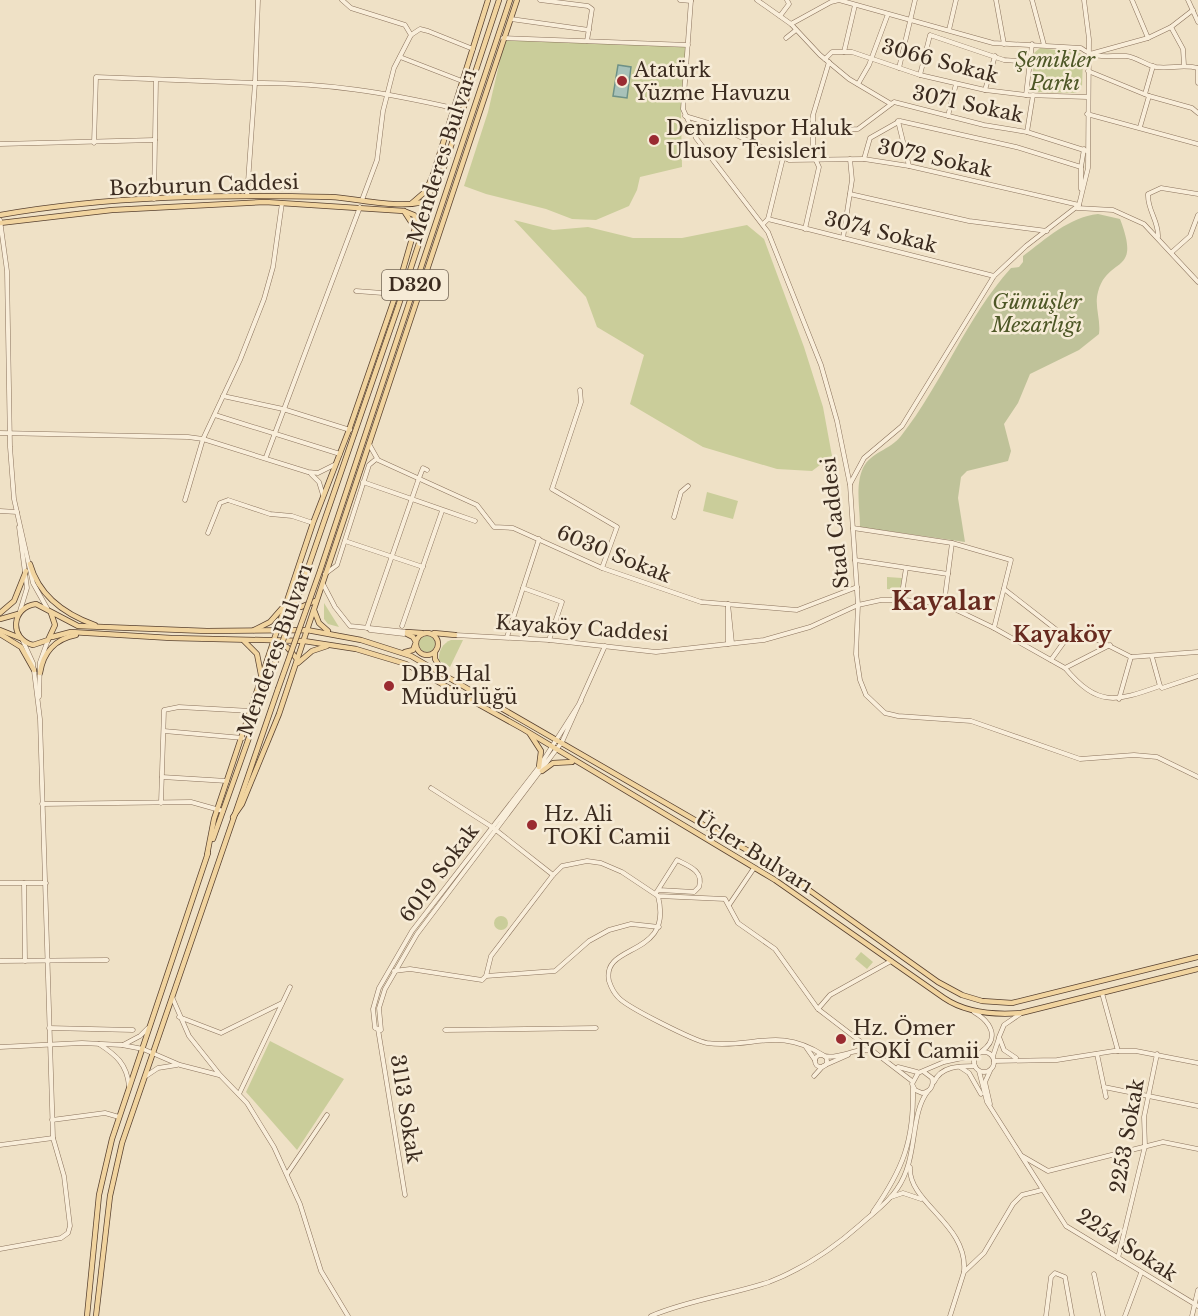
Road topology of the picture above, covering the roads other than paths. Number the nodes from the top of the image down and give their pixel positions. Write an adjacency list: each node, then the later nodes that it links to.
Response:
1 (258, 0): 60 (street)
2 (342, 0): 34 (street)
3 (488, 0): 44 (main road)
4 (499, 0): 95 (main road, Menderes Bulvarı / D320)
5 (510, 0): 35 (main road, Menderes Bulvarı / D320)
6 (517, 0): 26 (main road)
7 (540, 0): 31 (street)
8 (680, 0): 9 (street)
9 (691, 0): 42 (street)
10 (757, 0): 21 (street)
11 (788, 0): 25 (street)
12 (832, 0): 13 (street); 29 (street)
13 (839, 0): 22 (street)
14 (915, 0): 27 (street)
15 (956, 0): 33 (street)
16 (996, 0): 40 (street)
17 (1032, 0): 43 (street)
18 (1084, 0): 46 (street)
19 (1131, 0): 37 (street)
20 (1188, 0): 23 (street)
21 (765, 2): 25 (street)
22 (855, 5): 24 (street); 45 (street)
23 (1193, 10): 28 (street); 30 (street)
24 (888, 14): 27 (street); 49 (street)
25 (780, 16): 29 (street)
26 (511, 19): 31 (street); 38 (main road)
27 (910, 19): 33 (street); 54 (street)
28 (1198, 22)
29 (791, 24): 32 (street)
30 (1171, 27): 37 (street); 52 (street)
31 (589, 30): 39 (street)
32 (796, 30): 36 (street); 50 (street)
33 (949, 30): 40 (street)
34 (411, 34): 44 (street); 48 (street)
35 (498, 36): 38 (street); 123 (main road, Menderes Bulvarı / D320)
36 (786, 38)
37 (1148, 38): 46 (street)
38 (505, 39): 39 (street); 120 (main road)
39 (587, 41): 42 (street)
40 (1004, 44): 41 (street)
41 (1032, 44): 43 (street); 51 (street)
42 (688, 45): 74 (street)
43 (1044, 45): 46 (street)
44 (472, 49): 59 (main road)
45 (844, 52): 49 (street, 3066 Sokak); 50 (street)
46 (1089, 55): 53 (street); 56 (street)
47 (995, 56): 51 (street); 57 (street); 64 (street)
48 (400, 57): 59 (street); 65 (street)
49 (870, 58): 54 (street, 3066 Sokak); 62 (street)
50 (827, 60): 62 (street); 78 (street)
51 (1030, 62): 66 (street)
52 (1184, 65): 53 (street); 55 (street)
53 (1153, 66): 68 (street)
54 (899, 68): 57 (street, 3066 Sokak)
55 (1198, 68): 61 (street)
56 (1088, 71): 68 (street); 69 (street)
57 (920, 75): 63 (street, 3066 Sokak)
58 (156, 80): 60 (street); 80 (street); 81 (street)
59 (462, 81): 71 (main road)
60 (255, 83): 65 (street); 94 (street)
61 (1198, 83)
62 (858, 84): 70 (street)
63 (956, 84): 64 (street, 3066 Sokak); 75 (street)
64 (985, 90): 66 (street, 3066 Sokak)
65 (387, 93): 71 (street); 97 (street)
66 (1026, 95): 67 (street, 3066 Sokak)
67 (1033, 95): 69 (street, 3066 Sokak); 79 (street)
68 (1147, 95): 72 (street); 77 (street)
69 (1087, 97): 73 (street)
70 (891, 104): 75 (street, 3071 Sokak); 78 (street, 3071 Sokak)
71 (453, 108): 99 (main road)
72 (1197, 111)
73 (1087, 114): 77 (street); 84 (street)
74 (685, 116): 85 (street, 3072 Sokak); 107 (street, Stad Caddesi)
75 (948, 116): 79 (street, 3071 Sokak)
76 (898, 121): 87 (street); 89 (street); 90 (street)
77 (1140, 127): 83 (street)
78 (812, 132): 88 (street)
79 (1027, 132): 84 (street, 3071 Sokak)
80 (155, 140): 81 (street); 96 (street)
81 (94, 143): 82 (street)
82 (0, 144)
83 (1198, 144)
84 (1086, 150): 90 (street); 91 (street)
85 (783, 158): 88 (street, 3072 Sokak); 105 (street)
86 (850, 159): 87 (street, 3072 Sokak); 88 (street, 3072 Sokak); 92 (street)
87 (864, 159): 89 (street, 3072 Sokak)
88 (816, 160): 108 (street)
89 (909, 166): 101 (street, 3072 Sokak)
90 (1081, 167): 91 (street)
91 (1082, 193): 101 (street)
92 (850, 194): 110 (street); 112 (street)
93 (1198, 194): 111 (street)
94 (247, 196): 96 (main road, Bozburun Caddesi); 97 (main road, Bozburun Caddesi)
95 (434, 197): 99 (main road); 109 (main road, Menderes Bulvarı / D320)
96 (154, 200): 103 (main road, Bozburun Caddesi)
97 (362, 200): 99 (main road, Bozburun Caddesi)
98 (282, 203): 100 (main road, Bozburun Caddesi); 106 (main road, Bozburun Caddesi); 122 (street)
99 (409, 205)
100 (360, 207): 102 (main road, Bozburun Caddesi); 124 (street)
101 (1078, 207): 110 (street); 111 (street, 3072 Sokak)
102 (404, 211): 109 (main road); 117 (main road)
103 (0, 215)
104 (1198, 215): 113 (street)
105 (768, 219): 107 (street); 108 (street, 3074 Sokak)
106 (0, 222): 128 (street)
107 (763, 224): 141 (street, Stad Caddesi)
108 (805, 229): 112 (street, 3074 Sokak)
109 (423, 230): 118 (main road, Menderes Bulvarı / D320)
110 (1047, 231): 114 (street)
111 (1158, 237): 113 (street, 3072 Sokak)
112 (843, 238): 114 (street, 3074 Sokak)
113 (1172, 252): 115 (street, 3072 Sokak)
114 (994, 276): 141 (street)
115 (1198, 282)
116 (356, 291): 117 (street)
117 (396, 294): 119 (main road)
118 (376, 371): 119 (street); 126 (main road, Menderes Bulvarı / D320)
119 (369, 372): 126 (main road)
120 (388, 385): 123 (main road); 131 (main road)
121 (580, 390): 161 (street)
122 (224, 396): 124 (street); 125 (street)
123 (376, 403): 164 (main road, Menderes Bulvarı / D320)
124 (283, 409): 126 (street); 129 (street)
125 (215, 415): 129 (street); 130 (street)
126 (352, 431): 132 (main road); 223 (main road, Menderes Bulvarı / D320, bridge)
127 (0, 433): 128 (street)
128 (9, 433): 130 (street); 148 (street)
129 (274, 434): 132 (street); 133 (street)
130 (203, 439): 133 (street); 143 (street)
131 (369, 443): 134 (street); 136 (main road)
132 (341, 454): 135 (main road)
133 (266, 457): 138 (street)
134 (377, 460): 136 (street); 139 (street, 6030 Sokak); 140 (street)
135 (338, 461): 138 (street); 145 (main road)
136 (361, 468): 164 (main road)
137 (427, 470): 139 (street)
138 (308, 472): 145 (street)
139 (419, 478): 144 (street); 154 (street, 6030 Sokak)
140 (363, 482): 144 (street); 155 (street)
141 (850, 484): 152 (street, Stad Caddesi)
142 (688, 486): 149 (street)
143 (185, 500)
144 (411, 500): 147 (street); 157 (street)
145 (323, 502): 151 (main road)
146 (0, 511): 148 (street)
147 (442, 511): 150 (street); 160 (street)
148 (17, 512): 159 (street); 163 (street)
149 (674, 517)
150 (475, 521)
151 (313, 523): 153 (street); 170 (main road)
152 (853, 528): 156 (street); 158 (street, Stad Caddesi)
153 (208, 533)
154 (539, 540): 161 (street, 6030 Sokak); 168 (street)
155 (345, 541): 157 (street); 164 (street)
156 (952, 543): 165 (street); 169 (street)
157 (392, 556): 160 (street); 185 (street)
158 (855, 561): 162 (street); 167 (street, Stad Caddesi)
159 (30, 564): 177 (street); 184 (main road)
160 (423, 567): 183 (street)
161 (602, 568): 174 (street, 6030 Sokak)
162 (906, 568): 165 (street); 171 (street)
163 (26, 571): 179 (street); 180 (main road)
164 (322, 573): 166 (main road); 242 (main road, Menderes Bulvarı / D320, bridge)
165 (948, 574): 175 (street)
166 (322, 581): 173 (main road); 185 (street)
167 (857, 587): 174 (street, 6030 Sokak); 176 (street, Stad Caddesi)
168 (524, 588): 196 (street); 202 (street)
169 (1004, 589): 186 (street); 197 (street)
170 (291, 592): 172 (main road); 173 (main road)
171 (901, 600): 175 (street, Kayaköy Caddesi); 176 (street, Kayaköy Caddesi)
172 (287, 601): 189 (main road); 190 (main road)
173 (316, 601): 178 (main road)
174 (728, 603): 205 (street)
175 (944, 604): 186 (street, Kayaköy Caddesi)
176 (858, 605): 205 (street, Kayaköy Caddesi); 236 (street, Stad Caddesi)
177 (47, 608): 179 (main road); 181 (main road)
178 (314, 610): 187 (main road); 194 (main road)
179 (19, 612): 182 (main road); 198 (main road)
180 (0, 613)
181 (51, 613): 184 (main road); 199 (main road)
182 (0, 619)
183 (402, 626)
184 (100, 627): 189 (main road, Üçler Bulvarı)
185 (367, 628): 192 (street)
186 (994, 628): 216 (street, Kayaköy Caddesi)
187 (307, 630): 190 (main road, Üçler Bulvarı); 194 (main road, Üçler Bulvarı); 203 (main road)
188 (0, 632): 198 (main road); 219 (main road)
189 (250, 632): 190 (main road, Üçler Bulvarı)
190 (278, 632): 201 (main road)
191 (84, 633): 199 (main road, Üçler Bulvarı); 200 (main road, Üçler Bulvarı); 221 (main road)
192 (407, 633): 193 (main road); 204 (main road)
193 (429, 633): 195 (main road); 204 (main road); 207 (main road)
194 (334, 634): 210 (main road, Üçler Bulvarı)
195 (455, 635): 196 (street, Kayaköy Caddesi); 207 (main road)
196 (507, 637): 202 (street, Kayaköy Caddesi)
197 (1067, 638): 208 (street); 216 (street)
198 (22, 639): 199 (main road); 219 (street)
199 (50, 639): 221 (street)
200 (238, 639): 201 (main road, Üçler Bulvarı); 223 (main road)
201 (275, 640): 203 (main road, Üçler Bulvarı); 213 (main road)
202 (549, 640): 209 (street, Kayaköy Caddesi)
203 (304, 641): 206 (main road, Üçler Bulvarı); 217 (main road)
204 (416, 642): 210 (main road); 211 (main road)
205 (730, 643): 209 (street, Kayaköy Caddesi)
206 (332, 645): 217 (main road); 228 (main road, Üçler Bulvarı)
207 (438, 645): 211 (main road)
208 (1110, 645): 214 (street); 218 (street)
209 (604, 646): 231 (street, 6019 Sokak)
210 (402, 652): 220 (main road, Üçler Bulvarı)
211 (435, 652): 220 (main road)
212 (1198, 652): 215 (street)
213 (270, 655): 217 (main road); 223 (main road)
214 (1131, 657): 215 (street); 225 (street)
215 (1152, 657): 224 (street)
216 (1051, 660): 218 (street, Kayaköy Caddesi)
217 (295, 667): 242 (main road)
218 (1065, 668): 225 (street, Kayaköy Caddesi)
219 (34, 670): 226 (street)
220 (445, 673): 231 (main road, Üçler Bulvarı)
221 (40, 674): 226 (street)
222 (1198, 676): 224 (street)
223 (265, 683): 227 (main road); 241 (main road, Menderes Bulvarı)
224 (1160, 686): 225 (street)
225 (1118, 699)
226 (39, 707): 240 (street)
227 (252, 711): 229 (street); 230 (main road)
228 (523, 729): 232 (main road, Üçler Bulvarı); 234 (main road)
229 (164, 731): 230 (street); 235 (street)
230 (243, 738): 237 (main road)
231 (560, 741): 232 (street, 6019 Sokak); 253 (main road, Üçler Bulvarı)
232 (555, 749): 233 (main road, Üçler Bulvarı); 234 (street, 6019 Sokak)
233 (584, 767): 234 (main road); 245 (main road, Üçler Bulvarı)
234 (541, 769): 243 (street, 6019 Sokak); 244 (street, 6019 Sokak)
235 (162, 777): 237 (street); 239 (street)
236 (1198, 777)
237 (228, 781): 241 (main road)
238 (431, 788): 243 (street)
239 (161, 803): 240 (street); 241 (street)
240 (42, 804): 247 (street)
241 (220, 810): 271 (main road)
242 (233, 817): 265 (main road, Menderes Bulvarı)
243 (492, 827): 244 (street); 261 (street, 6019 Sokak)
244 (497, 831): 246 (street); 260 (street, 6019 Sokak)
245 (754, 868): 251 (street); 258 (main road, Üçler Bulvarı)
246 (553, 875): 250 (street); 262 (street)
247 (46, 882): 249 (street); 254 (street)
248 (0, 883): 249 (street)
249 (24, 883): 257 (street)
250 (658, 893): 250 (street); 251 (street); 252 (street)
251 (729, 905): 267 (street)
252 (659, 927): 262 (street); 282 (street)
253 (1198, 957)
254 (48, 960): 255 (street); 257 (street); 272 (street)
255 (107, 960)
256 (0, 961): 257 (street)
257 (25, 961)
258 (891, 961): 267 (street); 268 (main road, Üçler Bulvarı)
259 (1198, 969): 264 (main road, Üçler Bulvarı)
260 (394, 971): 261 (street); 262 (street); 274 (street, 6019 Sokak)
261 (387, 972): 274 (street, 6019 Sokak)
262 (486, 976)
263 (290, 987): 266 (street)
264 (1102, 993): 269 (main road, Üçler Bulvarı); 284 (street)
265 (172, 997): 270 (street); 286 (main road, Menderes Bulvarı)
266 (282, 1003): 270 (street); 313 (street)
267 (818, 1009): 291 (street)
268 (971, 1010): 269 (main road, Üçler Bulvarı); 285 (street)
269 (1021, 1013): 277 (street)
270 (179, 1017): 305 (street)
271 (149, 1027): 280 (street); 283 (main road)
272 (49, 1028): 275 (street); 279 (street)
273 (596, 1028): 276 (street)
274 (378, 1029): 330 (street, 3113 Sokak)
275 (133, 1030)
276 (445, 1030)
277 (999, 1037): 293 (street); 294 (street)
278 (98, 1043): 279 (street); 280 (street); 309 (street)
279 (49, 1044): 281 (street); 321 (street)
280 (122, 1045): 283 (street)
281 (0, 1047)
282 (805, 1047): 290 (street); 295 (street)
283 (143, 1049): 286 (street); 309 (main road)
284 (1118, 1051): 288 (street); 289 (street)
285 (981, 1052): 292 (street); 293 (street)
286 (153, 1053): 297 (street); 306 (main road, Menderes Bulvarı)
287 (849, 1054): 290 (street); 291 (street); 298 (street)
288 (1096, 1054): 294 (street); 310 (street)
289 (1157, 1054): 296 (street); 314 (street, 2253 Sokak)
290 (823, 1055): 295 (street); 298 (street)
291 (880, 1055): 299 (street)
292 (976, 1055): 301 (street); 304 (street)
293 (994, 1059): 294 (street); 302 (street)
294 (1019, 1059)
295 (815, 1061): 298 (street); 298 (street)
296 (1198, 1063)
297 (180, 1065): 305 (street); 306 (street)
298 (823, 1066)
299 (896, 1066): 304 (street); 307 (street)
300 (957, 1066): 301 (street); 308 (street); 316 (street, 2254 Sokak)
301 (975, 1066): 303 (street)
302 (991, 1070): 303 (street); 318 (street, 2254 Sokak)
303 (979, 1071): 316 (street, 2254 Sokak)
304 (923, 1072): 307 (street); 308 (street)
305 (220, 1075): 313 (street)
306 (145, 1077): 342 (main road, Menderes Bulvarı)
307 (912, 1081): 311 (street)
308 (932, 1085): 312 (street)
309 (129, 1086): 320 (main road)
310 (1104, 1087): 314 (street); 315 (street)
311 (913, 1088): 312 (street); 333 (street)
312 (928, 1091): 327 (street)
313 (239, 1094): 328 (street)
314 (1149, 1096): 317 (street); 324 (street, 2253 Sokak)
315 (1106, 1097)
316 (987, 1102): 318 (street, 2254 Sokak)
317 (1198, 1106)
318 (993, 1110): 326 (street, 2254 Sokak)
319 (327, 1115): 328 (street)
320 (119, 1117): 321 (street); 341 (main road)
321 (52, 1120): 322 (street)
322 (53, 1138): 323 (street); 334 (street)
323 (0, 1145)
324 (1145, 1146): 325 (street); 326 (street); 335 (street, 2253 Sokak)
325 (1198, 1149)
326 (1022, 1156): 329 (street, 2254 Sokak)
327 (910, 1163): 331 (street); 332 (street)
328 (287, 1175): 343 (street)
329 (1042, 1190): 335 (street, 2254 Sokak); 336 (street)
330 (405, 1194)
331 (891, 1198): 332 (street); 333 (street)
332 (927, 1202): 336 (street)
333 (871, 1215): 344 (street)
334 (0, 1249)
335 (1118, 1258): 337 (street, 2254 Sokak)
336 (964, 1272): 345 (street)
337 (1141, 1273): 340 (street, 2254 Sokak); 349 (street)
338 (1094, 1274): 348 (street)
339 (1198, 1290): 340 (street)
340 (1196, 1306): 350 (street)
341 (87, 1316)
342 (96, 1316)
343 (348, 1316)
344 (651, 1316)
345 (950, 1316)
346 (1046, 1316): 347 (street)
347 (1072, 1316)
348 (1103, 1316)
349 (1125, 1316)
350 (1192, 1316)

